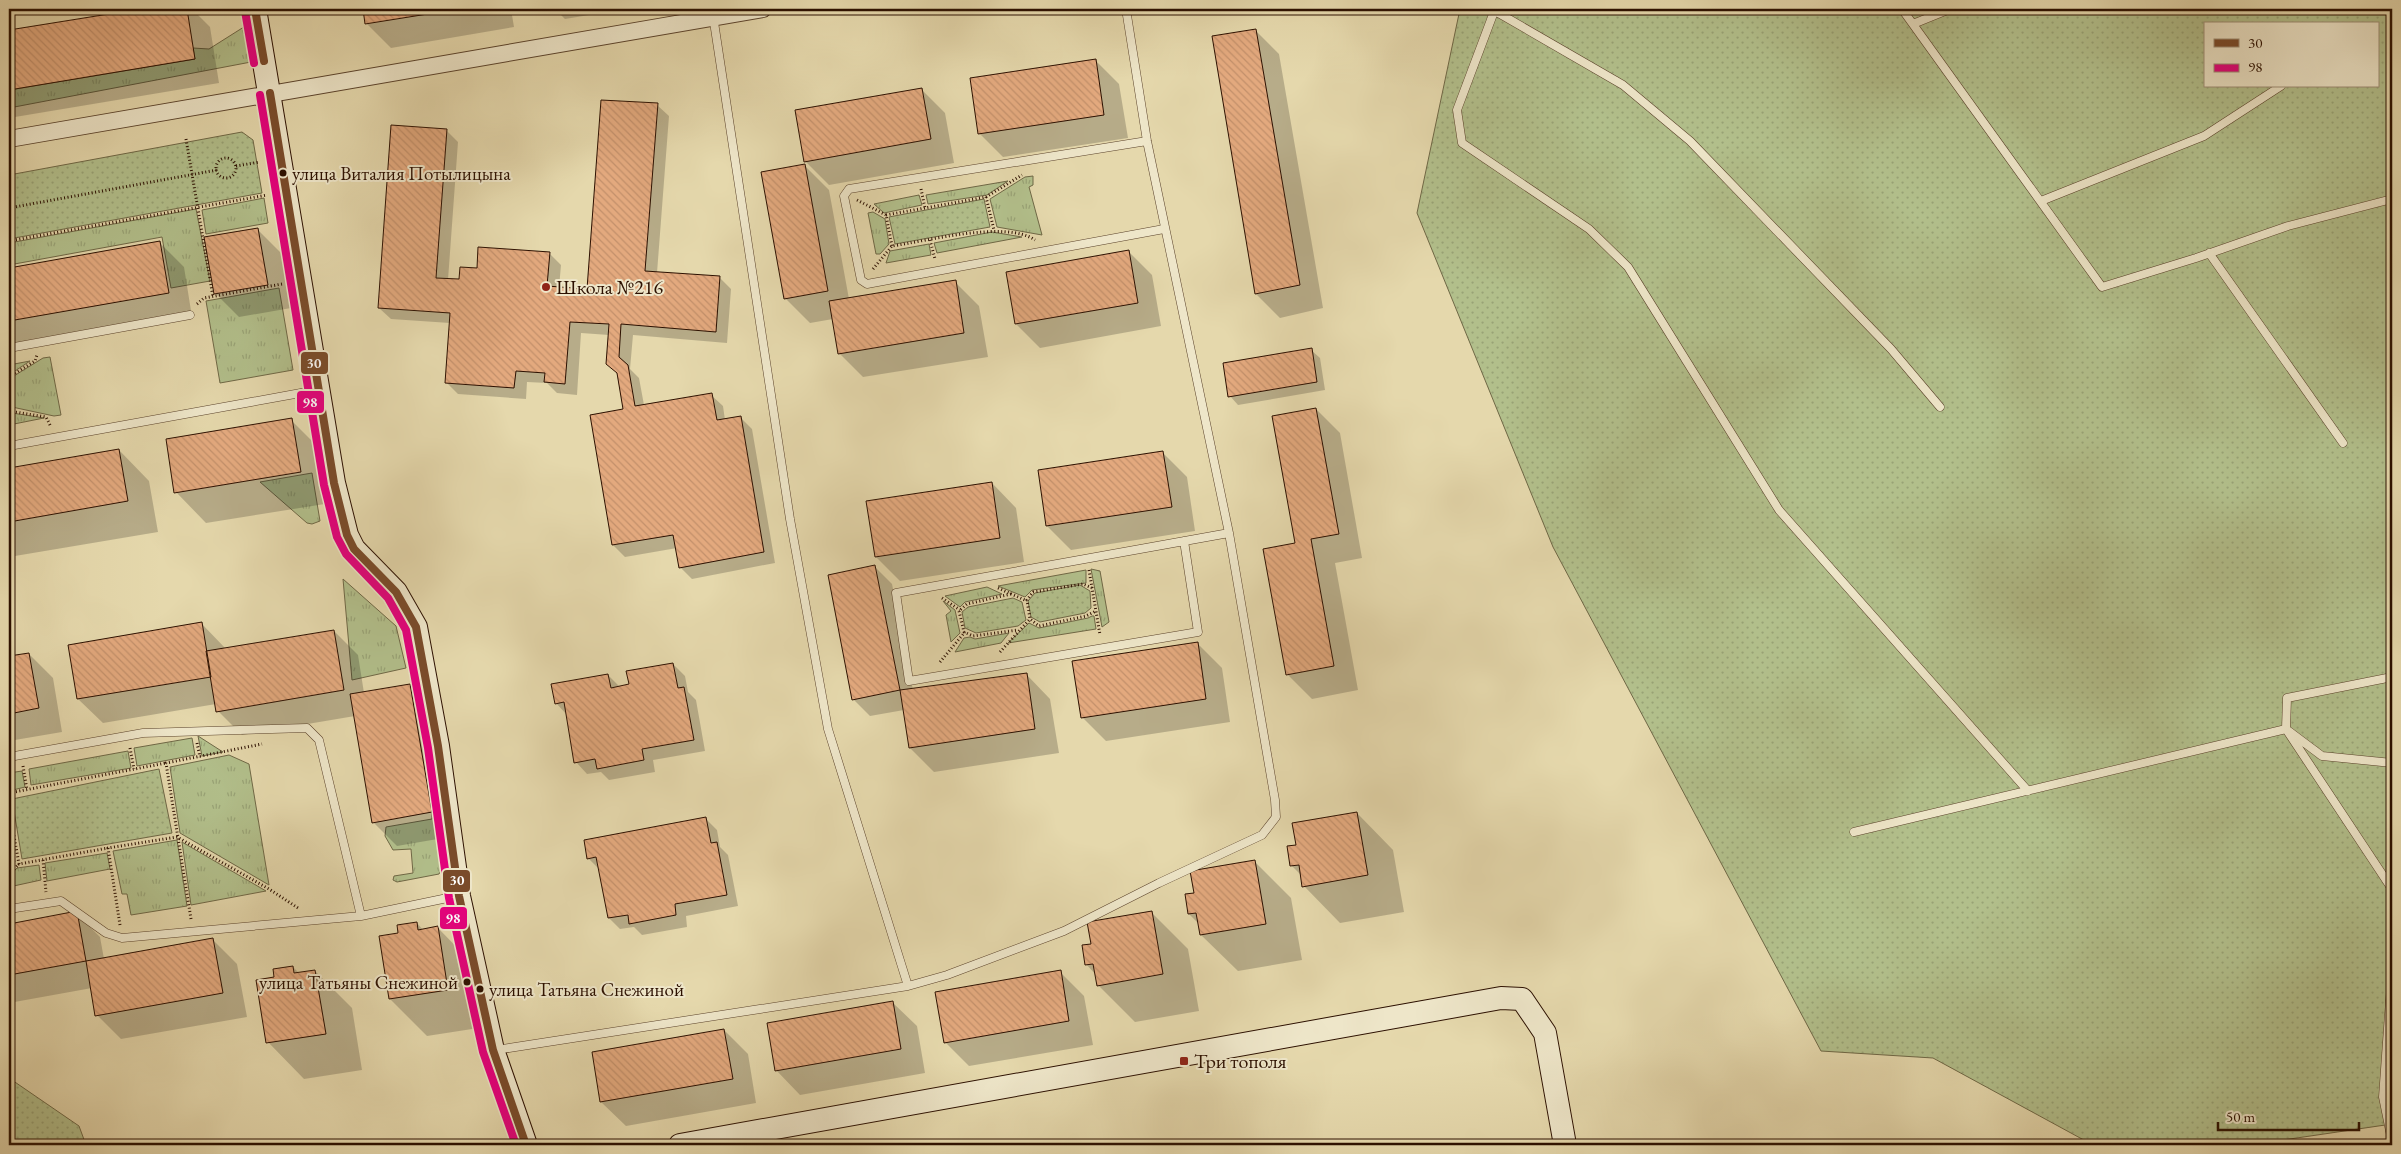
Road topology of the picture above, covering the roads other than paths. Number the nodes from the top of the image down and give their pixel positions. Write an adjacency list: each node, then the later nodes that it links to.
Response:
1 (255, 9): 10 (street)
2 (763, 9): 7 (street)
3 (1126, 9): 12 (lane)
4 (1902, 9): 8 (lane)
5 (1950, 9): 8 (lane)
6 (1495, 10): 20 (lane); 29 (lane)
7 (713, 13): 10 (street); 36 (lane)
8 (1913, 24): 14 (lane)
9 (2278, 88): 14 (lane)
10 (270, 93): 11 (street); 19 (street)
11 (9, 139)
12 (1147, 141): 15 (lane); 15 (lane)
13 (2392, 200): 16 (lane)
14 (2041, 201): 16 (lane)
15 (1164, 228): 23 (lane)
16 (2209, 253): 21 (lane)
17 (190, 316): 18 (lane)
18 (9, 348)
19 (319, 390): 22 (lane); 32 (street)
20 (1940, 406)
21 (2343, 443)
22 (9, 446)
23 (1229, 533): 24 (lane); 36 (lane)
24 (1184, 541): 24 (lane)
25 (2392, 677): 26 (lane)
26 (2286, 729): 28 (lane); 29 (lane); 31 (lane)
27 (9, 757): 34 (lane)
28 (2392, 763)
29 (2028, 791): 30 (lane)
30 (1854, 832)
31 (2392, 889)
32 (459, 896): 34 (lane); 37 (street)
33 (9, 909): 34 (lane)
34 (361, 916)
35 (2392, 973): 38 (lane)
36 (908, 986): 37 (lane)
37 (493, 1050): 39 (street)
38 (2392, 1141)
39 (526, 1145)
40 (680, 1145): 41 (street)
41 (1565, 1145)

